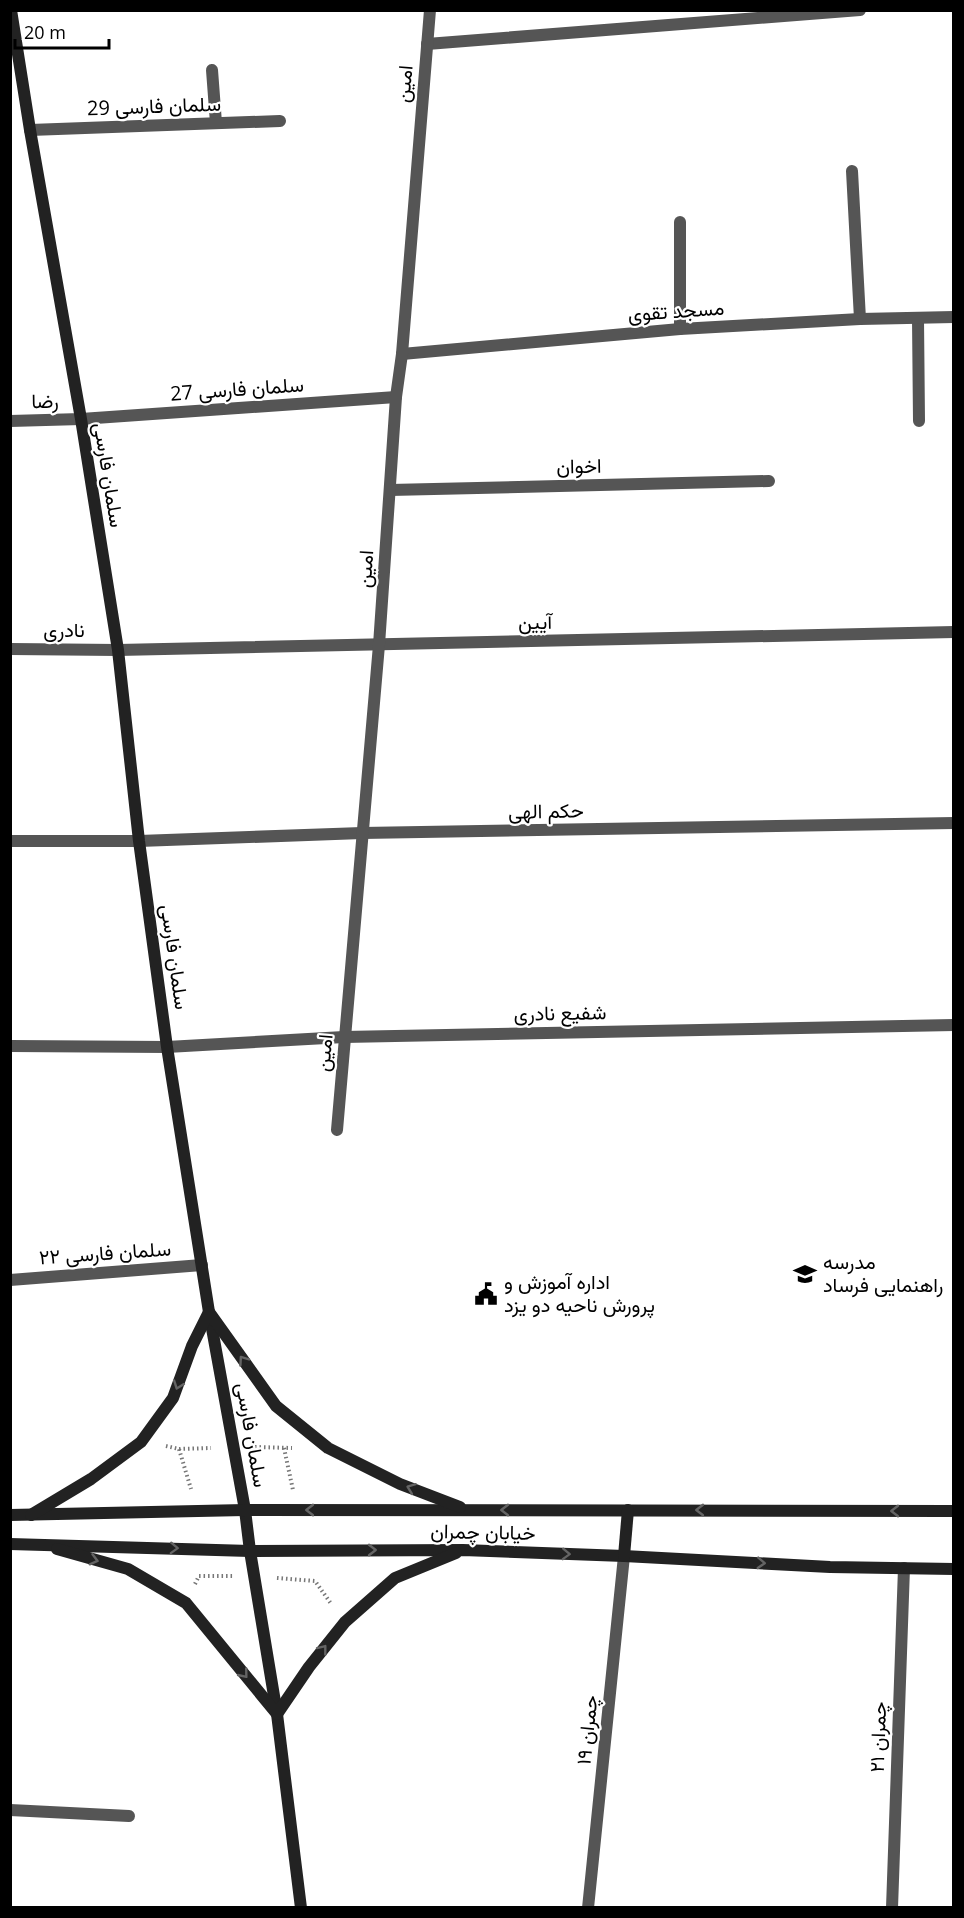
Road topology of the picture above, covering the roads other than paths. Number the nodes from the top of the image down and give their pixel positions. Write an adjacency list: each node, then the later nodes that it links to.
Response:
1 (11, 10): 8 (main road, سلمان فارسی)
2 (430, 10): 4 (street, امین)
3 (860, 10): 4 (street)
4 (427, 44): 15 (street, امین)
5 (212, 70): 7 (street)
6 (280, 121): 7 (street, سلمان فارسی 29)
7 (216, 123): 8 (street, سلمان فارسی 29)
8 (30, 130): 17 (main road, سلمان فارسی)
9 (852, 171): 12 (street)
10 (680, 222): 14 (street)
11 (954, 317): 13 (street, مسجد تقوی)
12 (860, 319): 13 (street, مسجد تقوی); 14 (street, مسجد تقوی)
13 (918, 319): 19 (street)
14 (680, 329): 15 (street, مسجد تقوی)
15 (402, 354): 16 (street, امین)
16 (396, 397): 17 (street, سلمان فارسی 27); 21 (street, امین)
17 (81, 419): 18 (street, رضا); 25 (main road, سلمان فارسی)
18 (10, 421)
19 (919, 421)
20 (769, 481): 21 (street, اخوان)
21 (390, 490): 23 (street, امین)
22 (954, 632): 23 (street, آیین)
23 (379, 645): 25 (street, آیین); 27 (street, امین)
24 (10, 649): 25 (street, نادری)
25 (118, 650): 29 (main road, سلمان فارسی)
26 (954, 823): 27 (street, حکم الهی)
27 (362, 833): 29 (street, حکم الهی); 31 (street, امین)
28 (10, 841): 29 (street, حکم الهی)
29 (140, 841): 33 (main road, سلمان فارسی)
30 (954, 1025): 31 (street, شفیع نادری)
31 (344, 1037): 33 (street, شفیع نادری); 34 (street, امین)
32 (10, 1046): 33 (street, شفیع نادری)
33 (167, 1047): 35 (main road, سلمان فارسی)
34 (337, 1130)
35 (202, 1266): 36 (street, سلمان فارسی ۲۲); 37 (main road, سلمان فارسی)
36 (10, 1280)
37 (209, 1312): 38 (main road, one-way to 37); 39 (main road, سلمان فارسی); 43 (main road, one-way to 43)
38 (466, 1509): 39 (main road, خیابان چمران, one-way to 39); 40 (main road, خیابان چمران, one-way to 38)
39 (245, 1510): 43 (main road, خیابان چمران); 47 (main road, سلمان فارسی)
40 (628, 1510): 41 (main road, خیابان چمران, one-way to 40); 48 (main road)
41 (954, 1511)
42 (10, 1515): 43 (main road, خیابان چمران)
43 (30, 1515)
44 (10, 1544): 45 (main road, خیابان چمران)
45 (38, 1544): 47 (main road, خیابان چمران, one-way to 47); 51 (main road, one-way to 51)
46 (463, 1550): 47 (main road, خیابان چمران, one-way to 46); 48 (main road, خیابان چمران, one-way to 48); 51 (main road, one-way to 46)
47 (250, 1551): 51 (main road, سلمان فارسی)
48 (624, 1556): 49 (main road, خیابان چمران, one-way to 49); 55 (street, چمران ۱۹)
49 (903, 1568): 50 (main road, خیابان چمران); 56 (street, چمران ۲۱)
50 (954, 1569)
51 (277, 1714): 54 (main road, سلمان فارسی)
52 (10, 1810): 53 (street)
53 (129, 1816)
54 (301, 1908)
55 (588, 1908)
56 (892, 1908)

